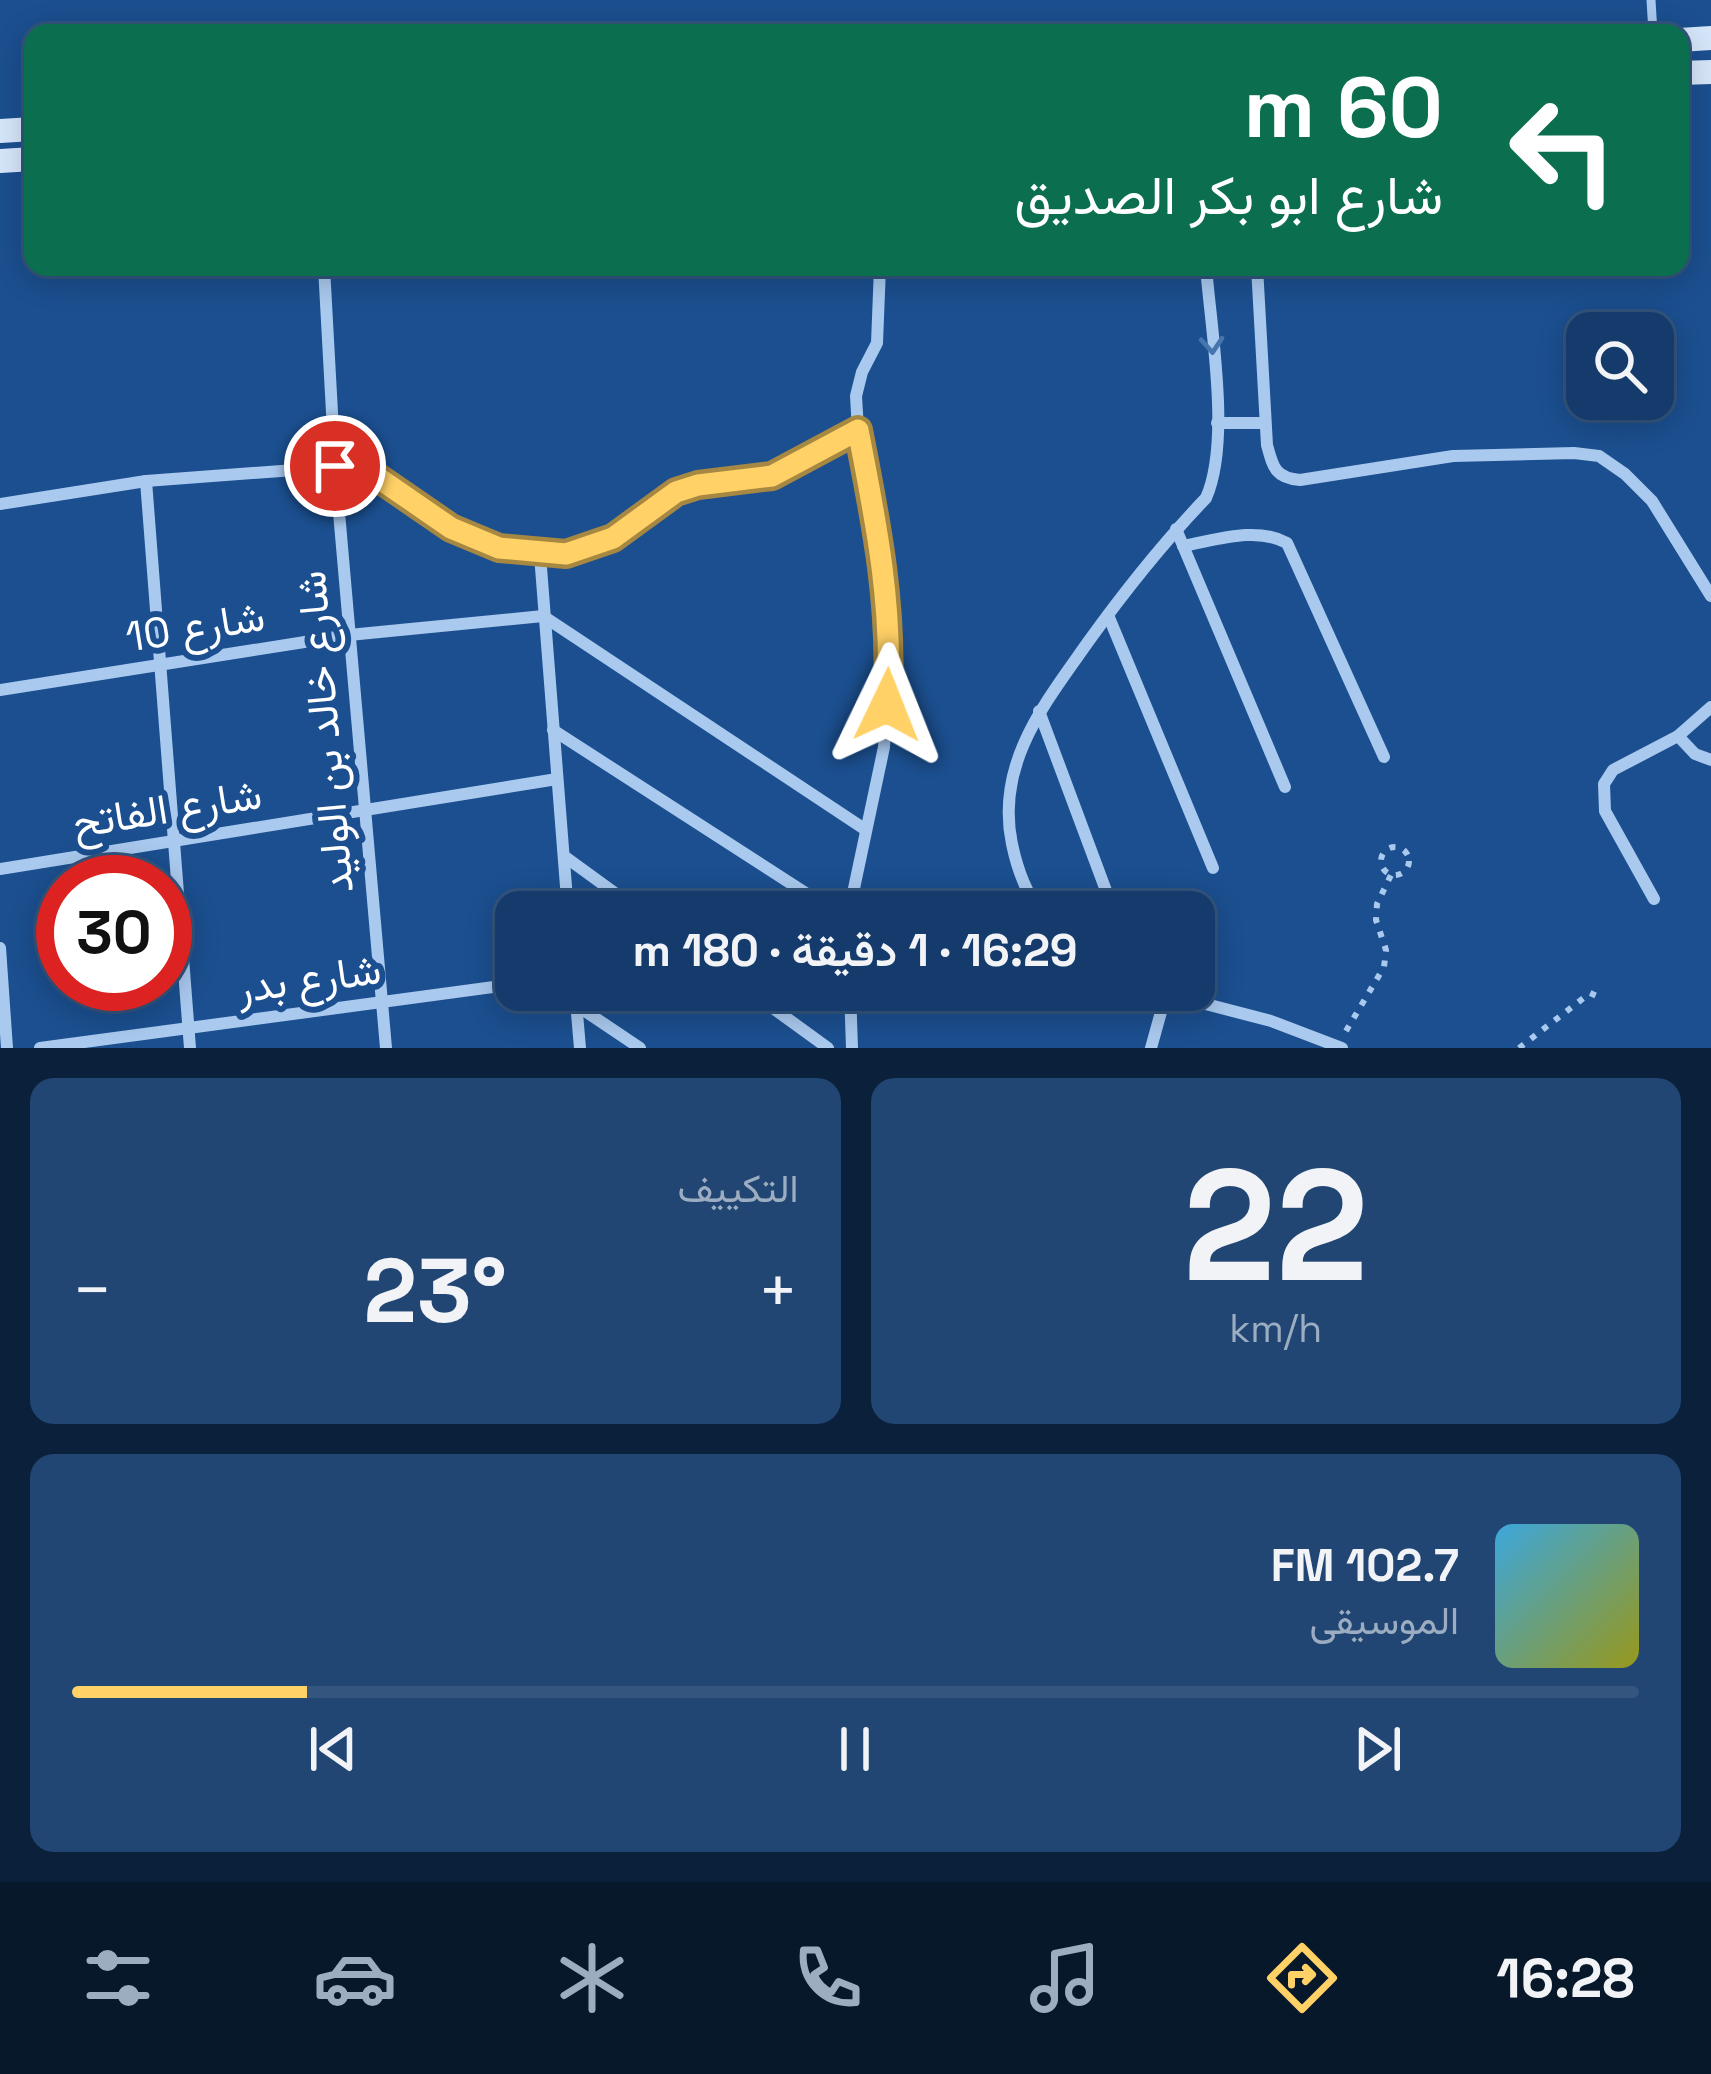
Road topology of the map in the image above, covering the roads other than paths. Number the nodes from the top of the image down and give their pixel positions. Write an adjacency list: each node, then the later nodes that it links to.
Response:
1 (324, 276): 8 (street, شارع خالد بن الوليد)
2 (880, 276): 7 (street)
3 (1207, 276): 6 (street, one-way to 6)
4 (1257, 276): 5 (street)
5 (1265, 422): 6 (street); 14 (street)
6 (1217, 423): 11 (street)
7 (858, 430): 13 (street); 29 (street)
8 (335, 466): 9 (street); 13 (street); 17 (street, شارع خالد بن الوليد)
9 (146, 481): 10 (street); 18 (street)
10 (0, 504)
11 (1176, 529): 12 (street); 15 (street)
12 (1183, 546): 24 (street); 27 (street)
13 (540, 555): 16 (street)
14 (1711, 596)
15 (1108, 615): 21 (street); 33 (street)
16 (543, 616): 17 (street, شارع 10); 22 (street); 29 (street)
17 (349, 635): 18 (street, شارع 10); 28 (street, شارع خالد بن الوليد)
18 (160, 664): 19 (street, شارع 10); 30 (street)
19 (0, 690)
20 (1711, 707): 23 (street)
21 (1039, 711): 38 (street); 39 (street)
22 (553, 730): 26 (street); 36 (street)
23 (1678, 736): 25 (street); 40 (street)
24 (1384, 757)
25 (1711, 760)
26 (557, 779): 28 (street, شارع الفاتح); 31 (street)
27 (1286, 787)
28 (363, 810): 30 (street, شارع الفاتح); 43 (street, شارع خالد بن الوليد)
29 (866, 830): 37 (street)
30 (174, 841): 32 (street, شارع الفاتح); 50 (street)
31 (564, 856): 34 (street); 35 (street)
32 (0, 868)
33 (1214, 868)
34 (566, 891)
35 (612, 891)
36 (802, 891)
37 (853, 891)
38 (1030, 891)
39 (1106, 891)
40 (1654, 899)
41 (0, 948): 52 (street)
42 (495, 987): 43 (street, شارع بدر)
43 (382, 1002): 50 (street, شارع بدر); 55 (street, شارع خالد بن الوليد)
44 (1215, 1007): 51 (street)
45 (577, 1011): 56 (street)
46 (585, 1011): 57 (street)
47 (777, 1011): 58 (street)
48 (851, 1011): 59 (street)
49 (1156, 1011): 60 (street)
50 (188, 1028): 53 (street, شارع بدر); 54 (street)
51 (1339, 1047)
52 (8, 1048)
53 (40, 1048)
54 (190, 1048)
55 (386, 1048)
56 (580, 1048)
57 (640, 1048)
58 (828, 1048)
59 (852, 1048)
60 (1151, 1048)

